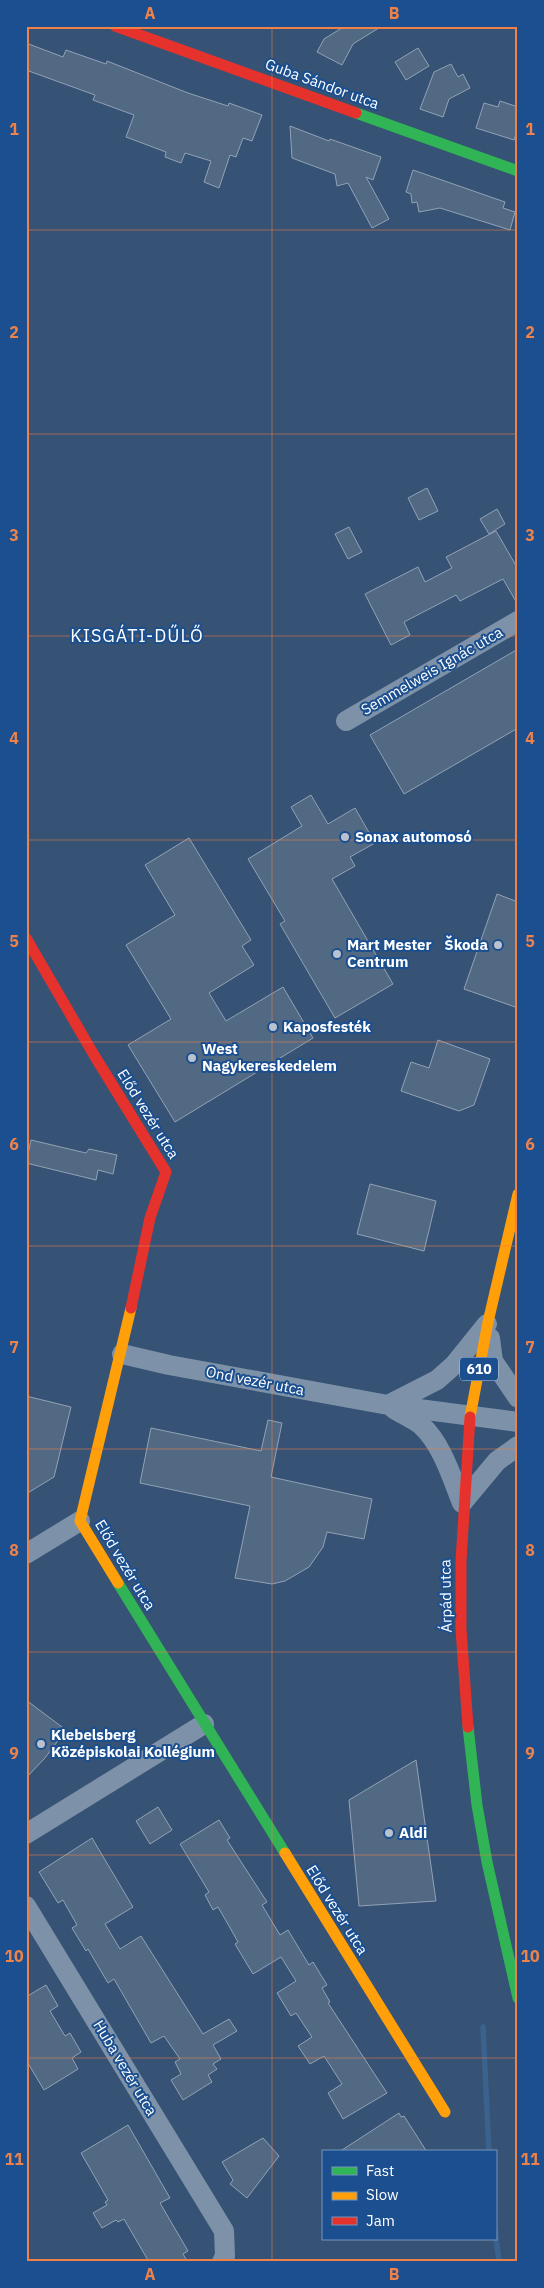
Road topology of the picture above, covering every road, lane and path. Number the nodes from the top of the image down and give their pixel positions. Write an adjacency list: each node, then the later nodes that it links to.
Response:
1 (115, 26): 2 (street, Guba Sándor utca)
2 (518, 171)
3 (518, 621): 4 (street, Semmelweis Ignác utca)
4 (346, 721)
5 (26, 938): 8 (street, Előd vezér utca)
6 (518, 1194): 7 (street, Árpád utca / 610)
7 (488, 1322): 9 (street); 10 (street); 11 (street, Árpád utca / 610)
8 (122, 1354): 10 (street, Ond vezér utca); 15 (street, Előd vezér utca)
9 (518, 1398)
10 (388, 1406): 11 (street, Ond vezér utca); 14 (street, Ond vezér utca)
11 (471, 1415): 12 (street, Ond vezér utca); 14 (street, Árpád utca / 610)
12 (518, 1422)
13 (518, 1446): 14 (street)
14 (462, 1503): 20 (street, Árpád utca / 610)
15 (80, 1521): 16 (street); 17 (street, Előd vezér utca)
16 (26, 1554)
17 (204, 1724): 18 (street); 21 (street, Előd vezér utca)
18 (26, 1834)
19 (26, 1906): 22 (street, Huba vezér utca)
20 (518, 1998)
21 (445, 2112)
22 (222, 2262)

